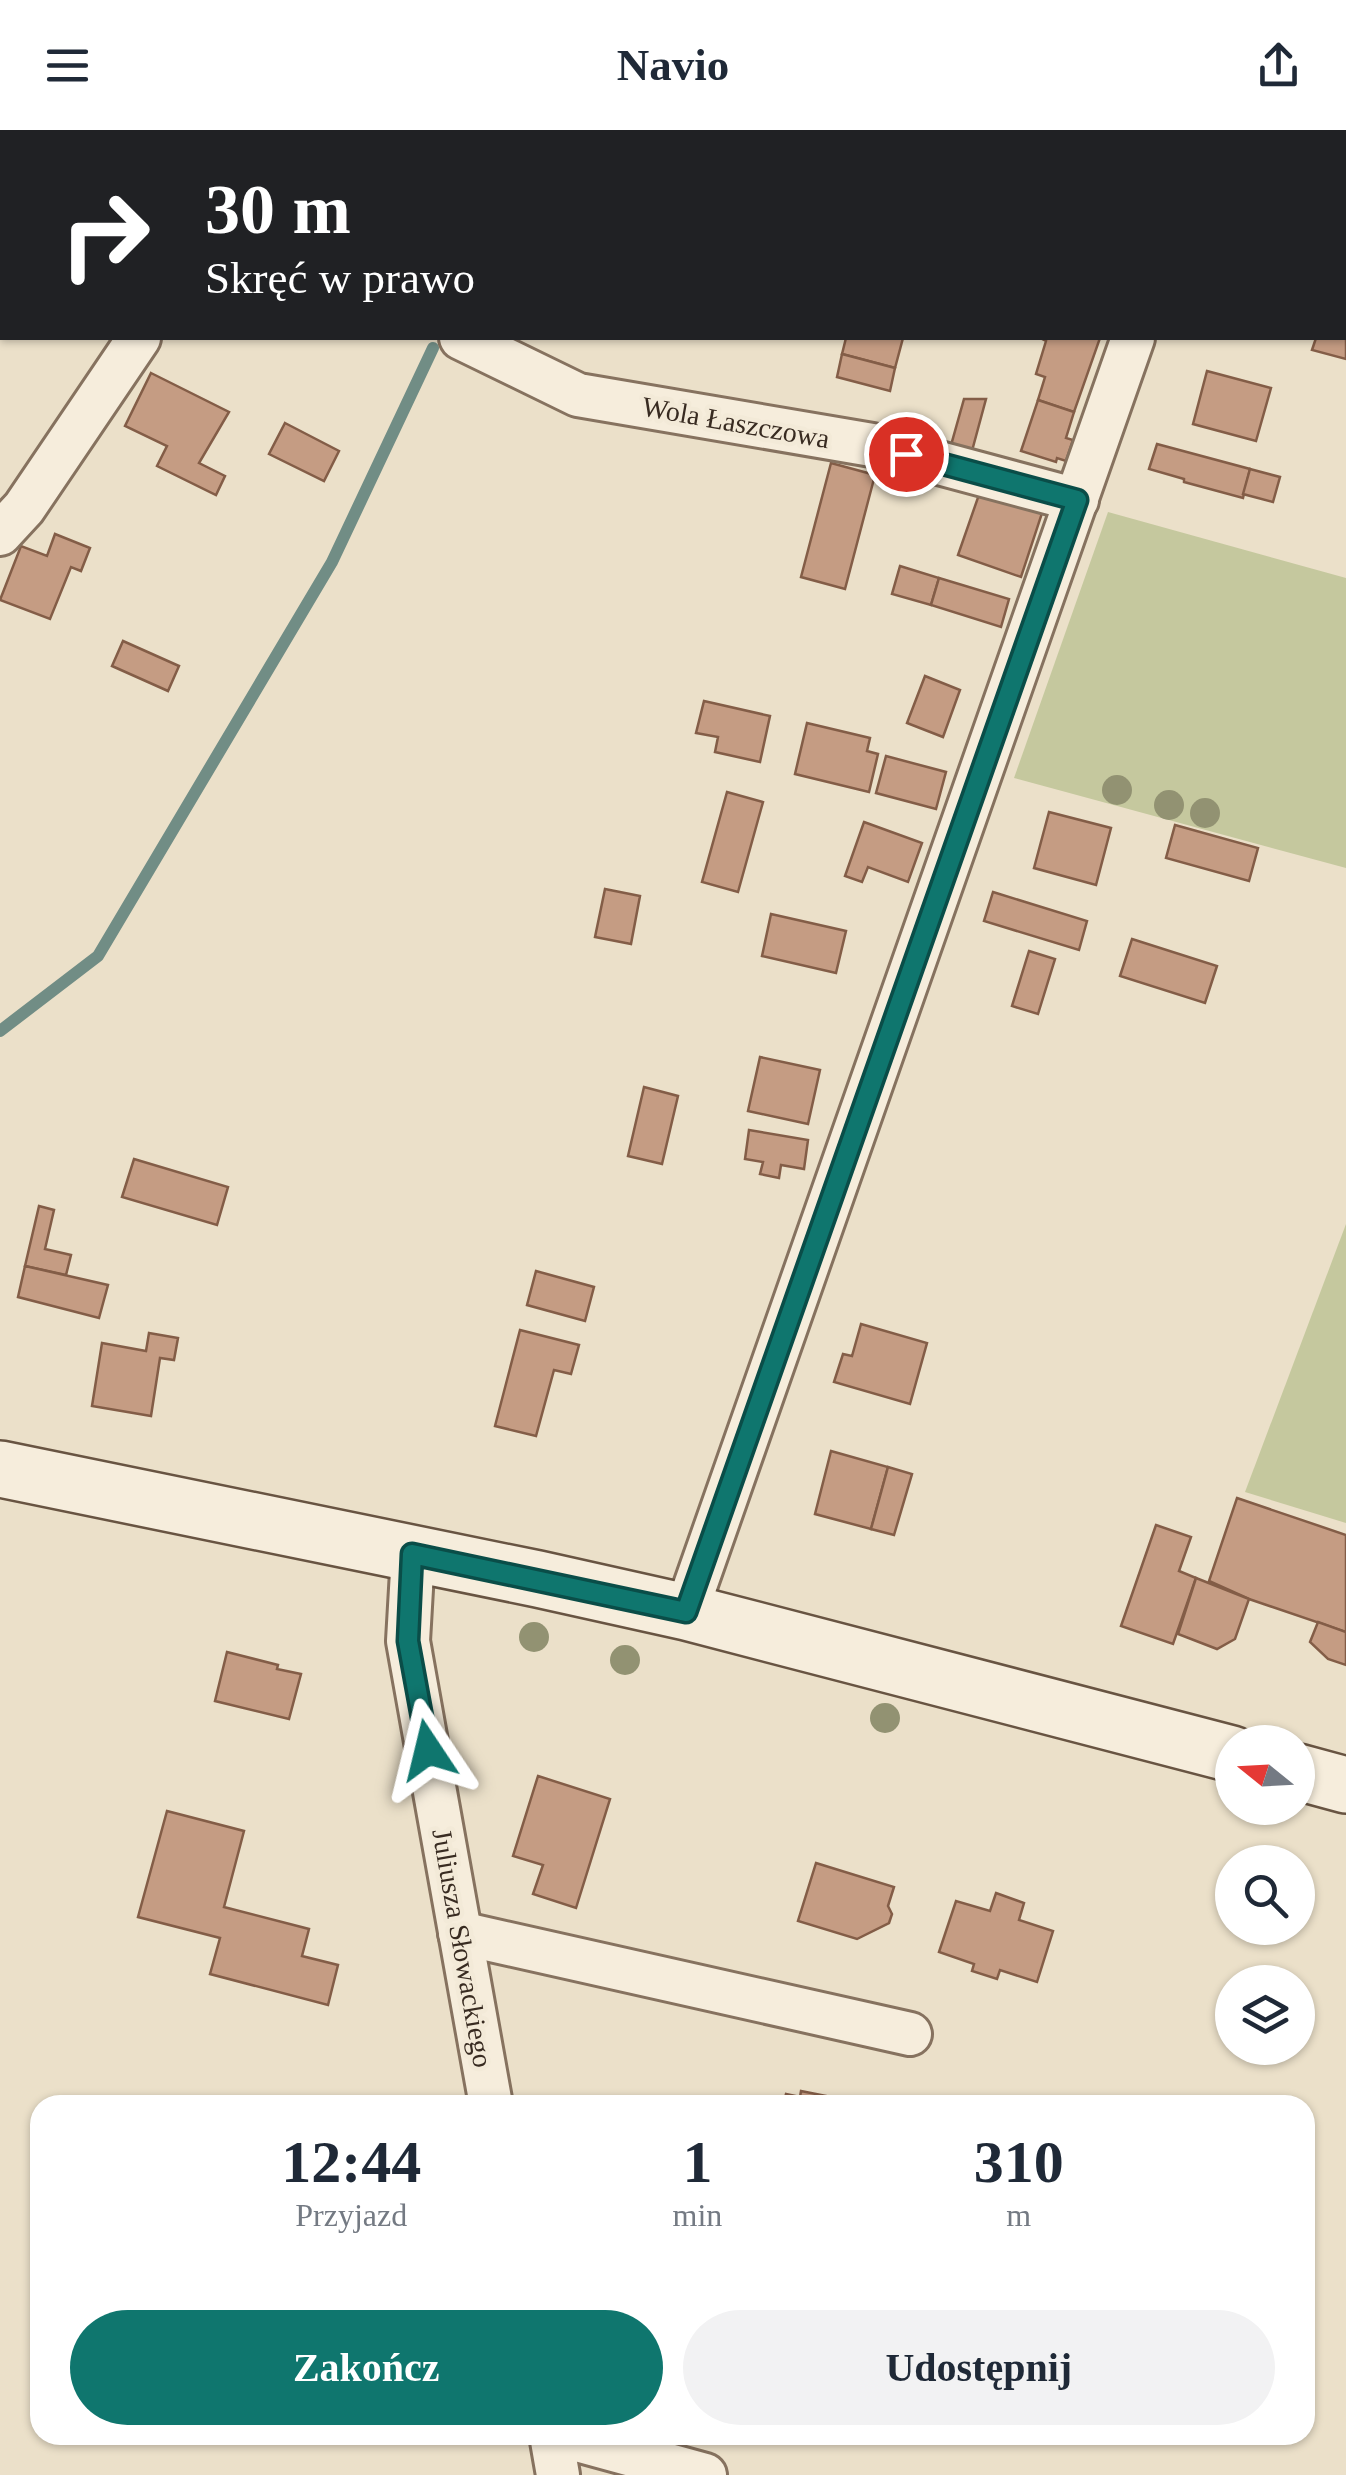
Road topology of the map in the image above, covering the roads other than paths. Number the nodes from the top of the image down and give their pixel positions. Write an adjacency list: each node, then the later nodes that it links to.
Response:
1 (137, 340): 5 (street)
2 (465, 340): 4 (street, Wola Łaszczowa)
3 (1132, 340): 4 (street)
4 (1077, 500): 8 (street)
5 (0, 534)
6 (0, 1469): 7 (main road)
7 (412, 1554): 8 (main road); 12 (street, Juliusza Słowackiego)
8 (686, 1612): 9 (main road)
9 (1215, 1750)
10 (1315, 1777): 11 (main road)
11 (1346, 1785)
12 (460, 1934): 13 (street); 14 (street, Juliusza Słowackiego)
13 (910, 2034)
14 (489, 2095)
15 (553, 2445): 17 (street)
16 (596, 2445): 18 (street)
17 (558, 2475)
18 (706, 2475)

